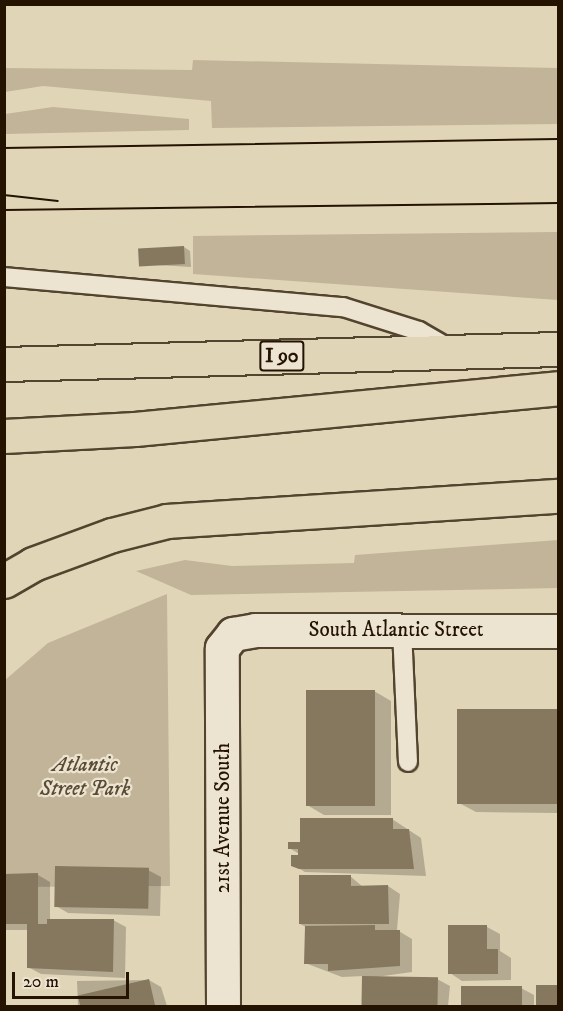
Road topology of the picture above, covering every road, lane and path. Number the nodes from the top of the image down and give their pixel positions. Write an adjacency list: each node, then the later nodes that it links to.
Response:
1 (4, 277): 3 (lane)
2 (558, 349): 3 (highway, I 90)
3 (456, 352): 4 (highway, I 90)
4 (4, 364)
5 (558, 388): 6 (highway)
6 (4, 436)
7 (558, 496): 8 (highway)
8 (4, 581)
9 (402, 630): 10 (street, South Atlantic Street); 11 (street, South Atlantic Street); 12 (lane)
10 (558, 631)
11 (233, 634): 13 (street, 21st Avenue South)
12 (408, 762)
13 (223, 1006)

